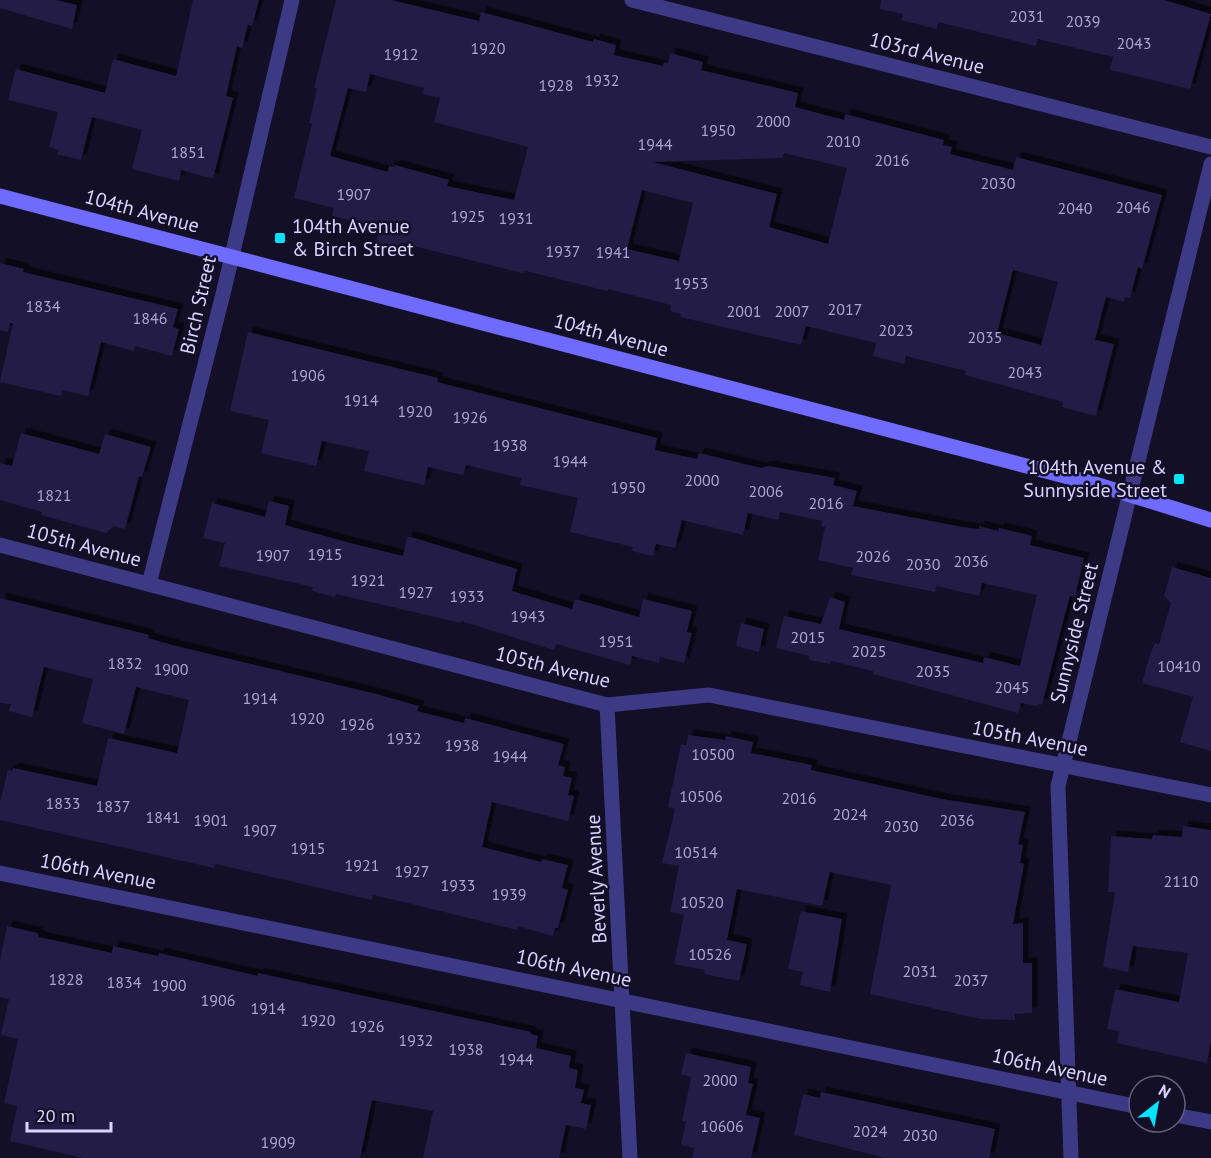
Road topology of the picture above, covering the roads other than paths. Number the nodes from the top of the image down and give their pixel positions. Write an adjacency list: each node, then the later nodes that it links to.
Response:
1 (292, 0): 6 (street, Birch Street)
2 (632, 0): 3 (street, 103rd Avenue)
3 (1211, 147)
4 (1211, 164): 7 (street, Sunnyside Street)
5 (0, 195): 6 (street, 104th Avenue)
6 (231, 257): 7 (street, 104th Avenue); 10 (street, Birch Street)
7 (1131, 495): 8 (street, 104th Avenue); 12 (street, Sunnyside Street)
8 (1211, 520)
9 (0, 545): 10 (street, 105th Avenue)
10 (149, 584): 11 (street, 105th Avenue)
11 (607, 705): 12 (street, 105th Avenue); 15 (street, Beverly Avenue)
12 (1063, 767): 13 (street, 105th Avenue); 16 (street, Sunnyside Street)
13 (1211, 795)
14 (0, 873): 15 (street, 106th Avenue)
15 (624, 999): 16 (street, 106th Avenue); 20 (street, Beverly Avenue)
16 (1068, 1093): 17 (street, 106th Avenue); 21 (street, Sunnyside Street)
17 (1127, 1105)
18 (1187, 1117): 19 (street)
19 (1211, 1122)
20 (630, 1158)
21 (1071, 1158)

